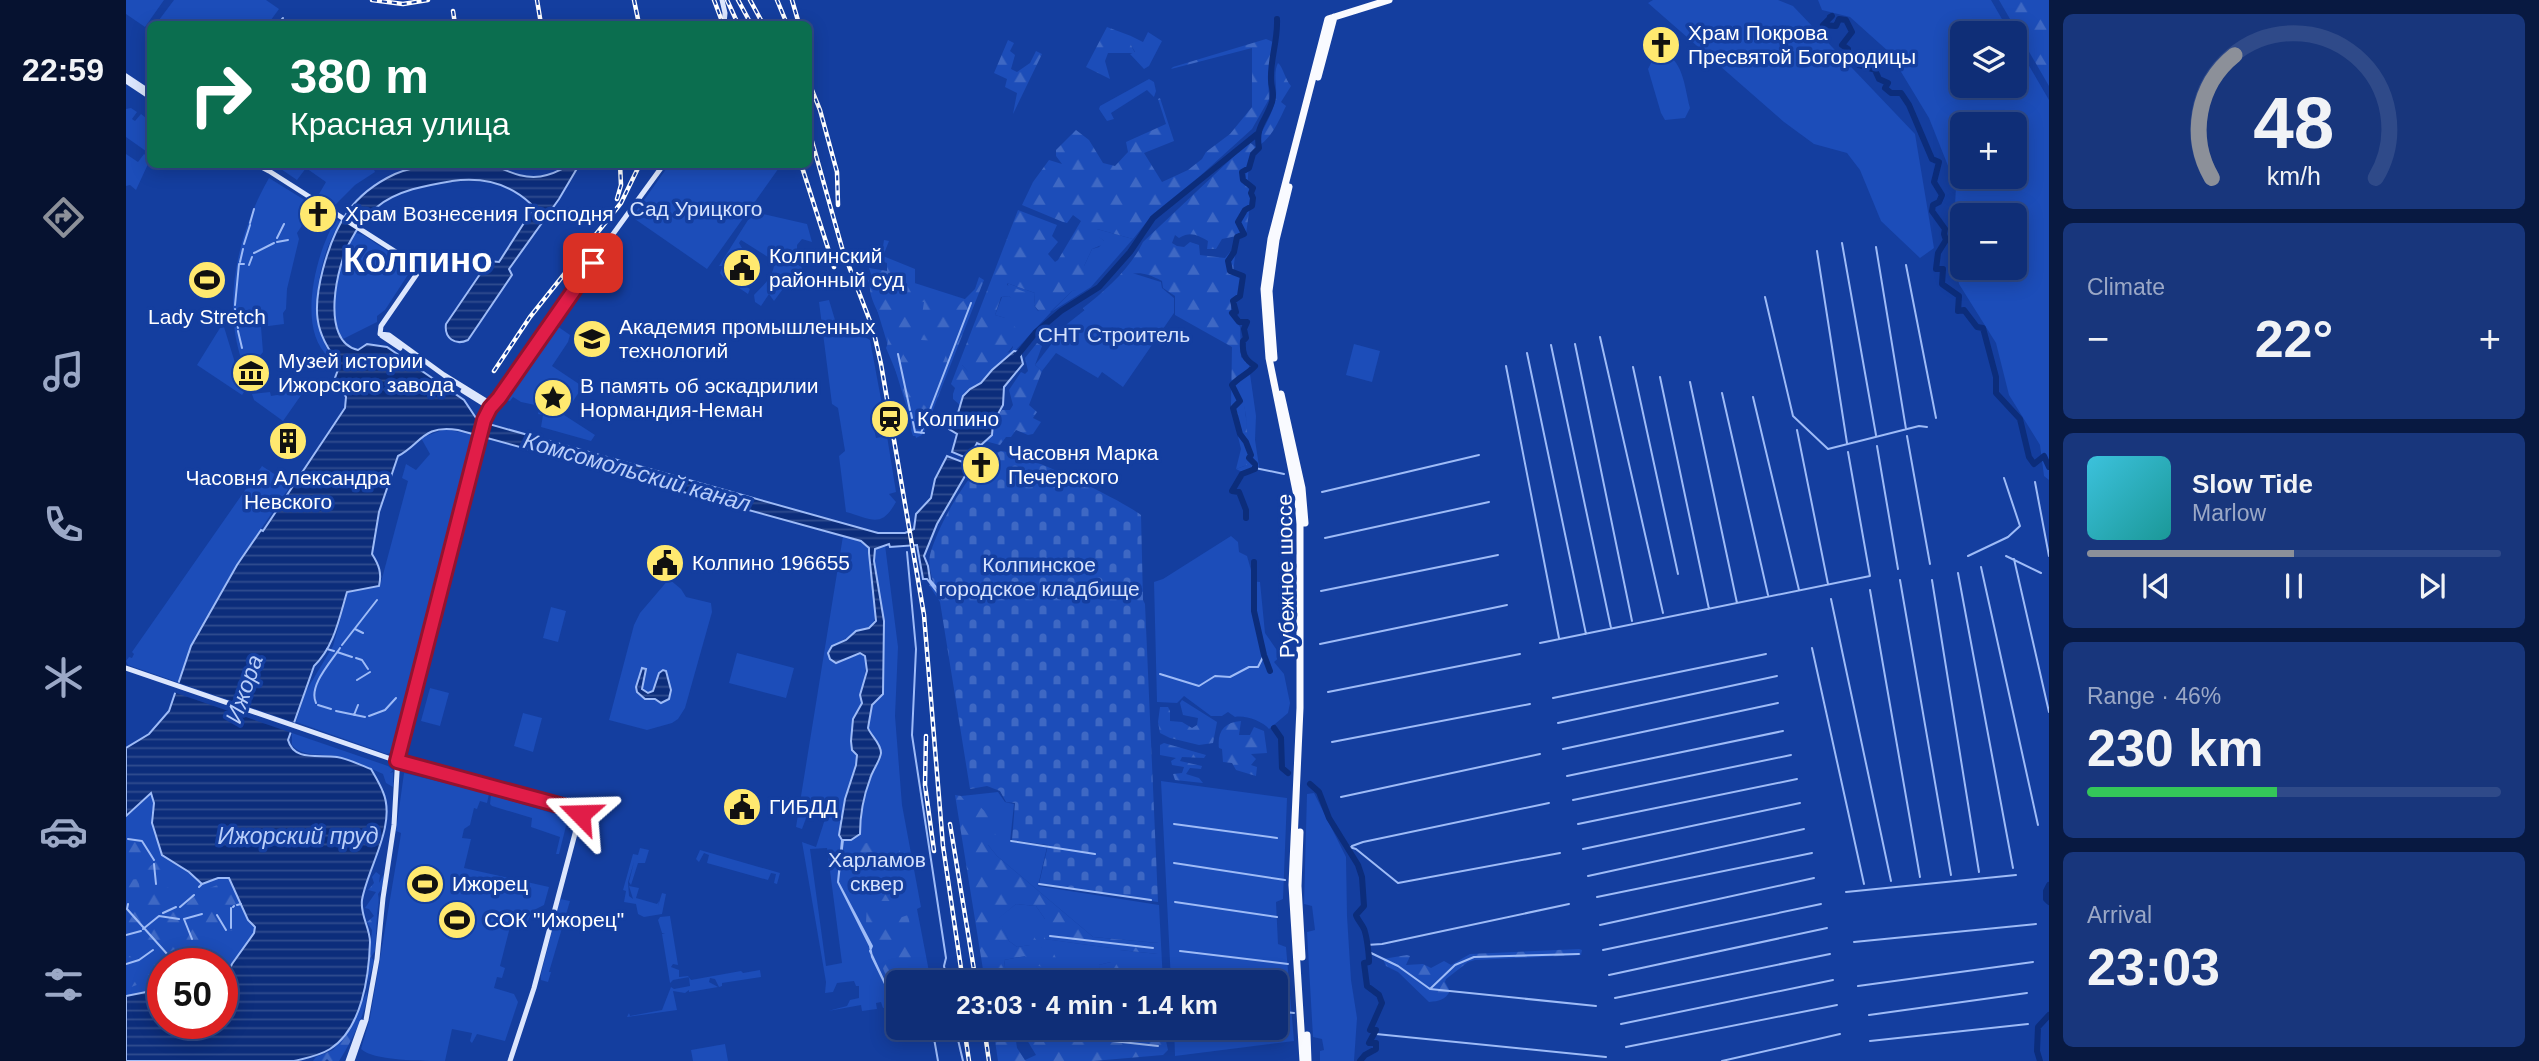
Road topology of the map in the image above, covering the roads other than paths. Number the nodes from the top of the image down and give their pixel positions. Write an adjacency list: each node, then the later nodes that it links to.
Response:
1 (722, 0): 4 (main road)
2 (1389, 0): 3 (main road)
3 (1331, 18): 16 (main road, Рубежное шоссе); 16 (main road, Рубежное шоссе)
4 (724, 21)
5 (126, 78): 6 (main road)
6 (147, 92)
7 (263, 168): 10 (main road)
8 (267, 168): 10 (main road)
9 (661, 168): 11 (main road)
10 (269, 171): 11 (main road)
11 (490, 408): 13 (main road)
12 (126, 670): 13 (main road)
13 (398, 763): 14 (main road); 15 (main road)
14 (350, 1061)
15 (510, 1061)
16 (1305, 1061)

